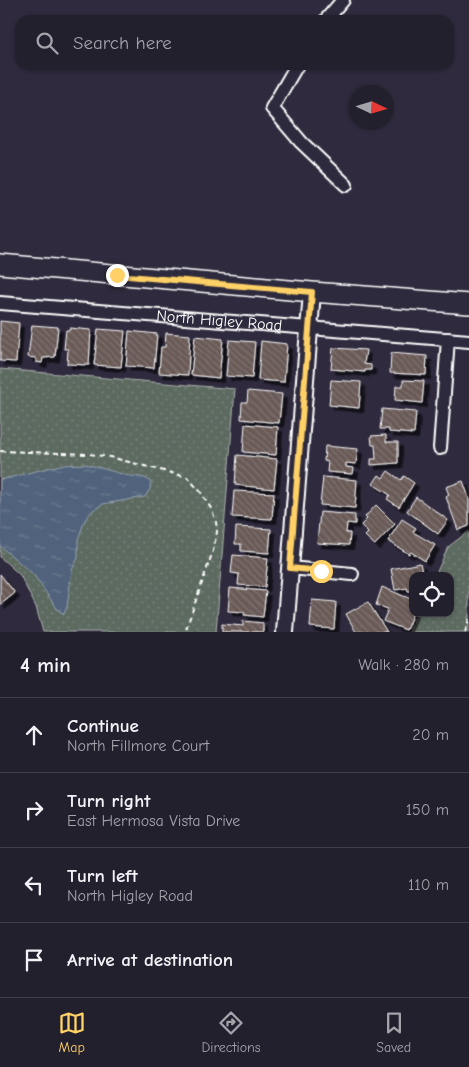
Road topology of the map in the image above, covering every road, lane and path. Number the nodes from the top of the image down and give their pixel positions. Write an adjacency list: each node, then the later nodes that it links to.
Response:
1 (343, 0): 2 (street)
2 (330, 15)
3 (294, 70): 4 (street)
4 (346, 184)
5 (0, 264): 6 (main road)
6 (312, 292): 8 (main road); 9 (street)
7 (0, 303): 9 (street, North Higley Road)
8 (469, 304)
9 (308, 329): 10 (street, North Higley Road); 14 (street)
10 (448, 339): 11 (street, North Higley Road); 12 (street)
11 (469, 341)
12 (440, 448)
13 (0, 451): 17 (path)
14 (290, 568): 15 (street); 18 (street)
15 (352, 574)
16 (469, 619): 19 (path)
17 (185, 632)
18 (285, 632)
19 (465, 632)

